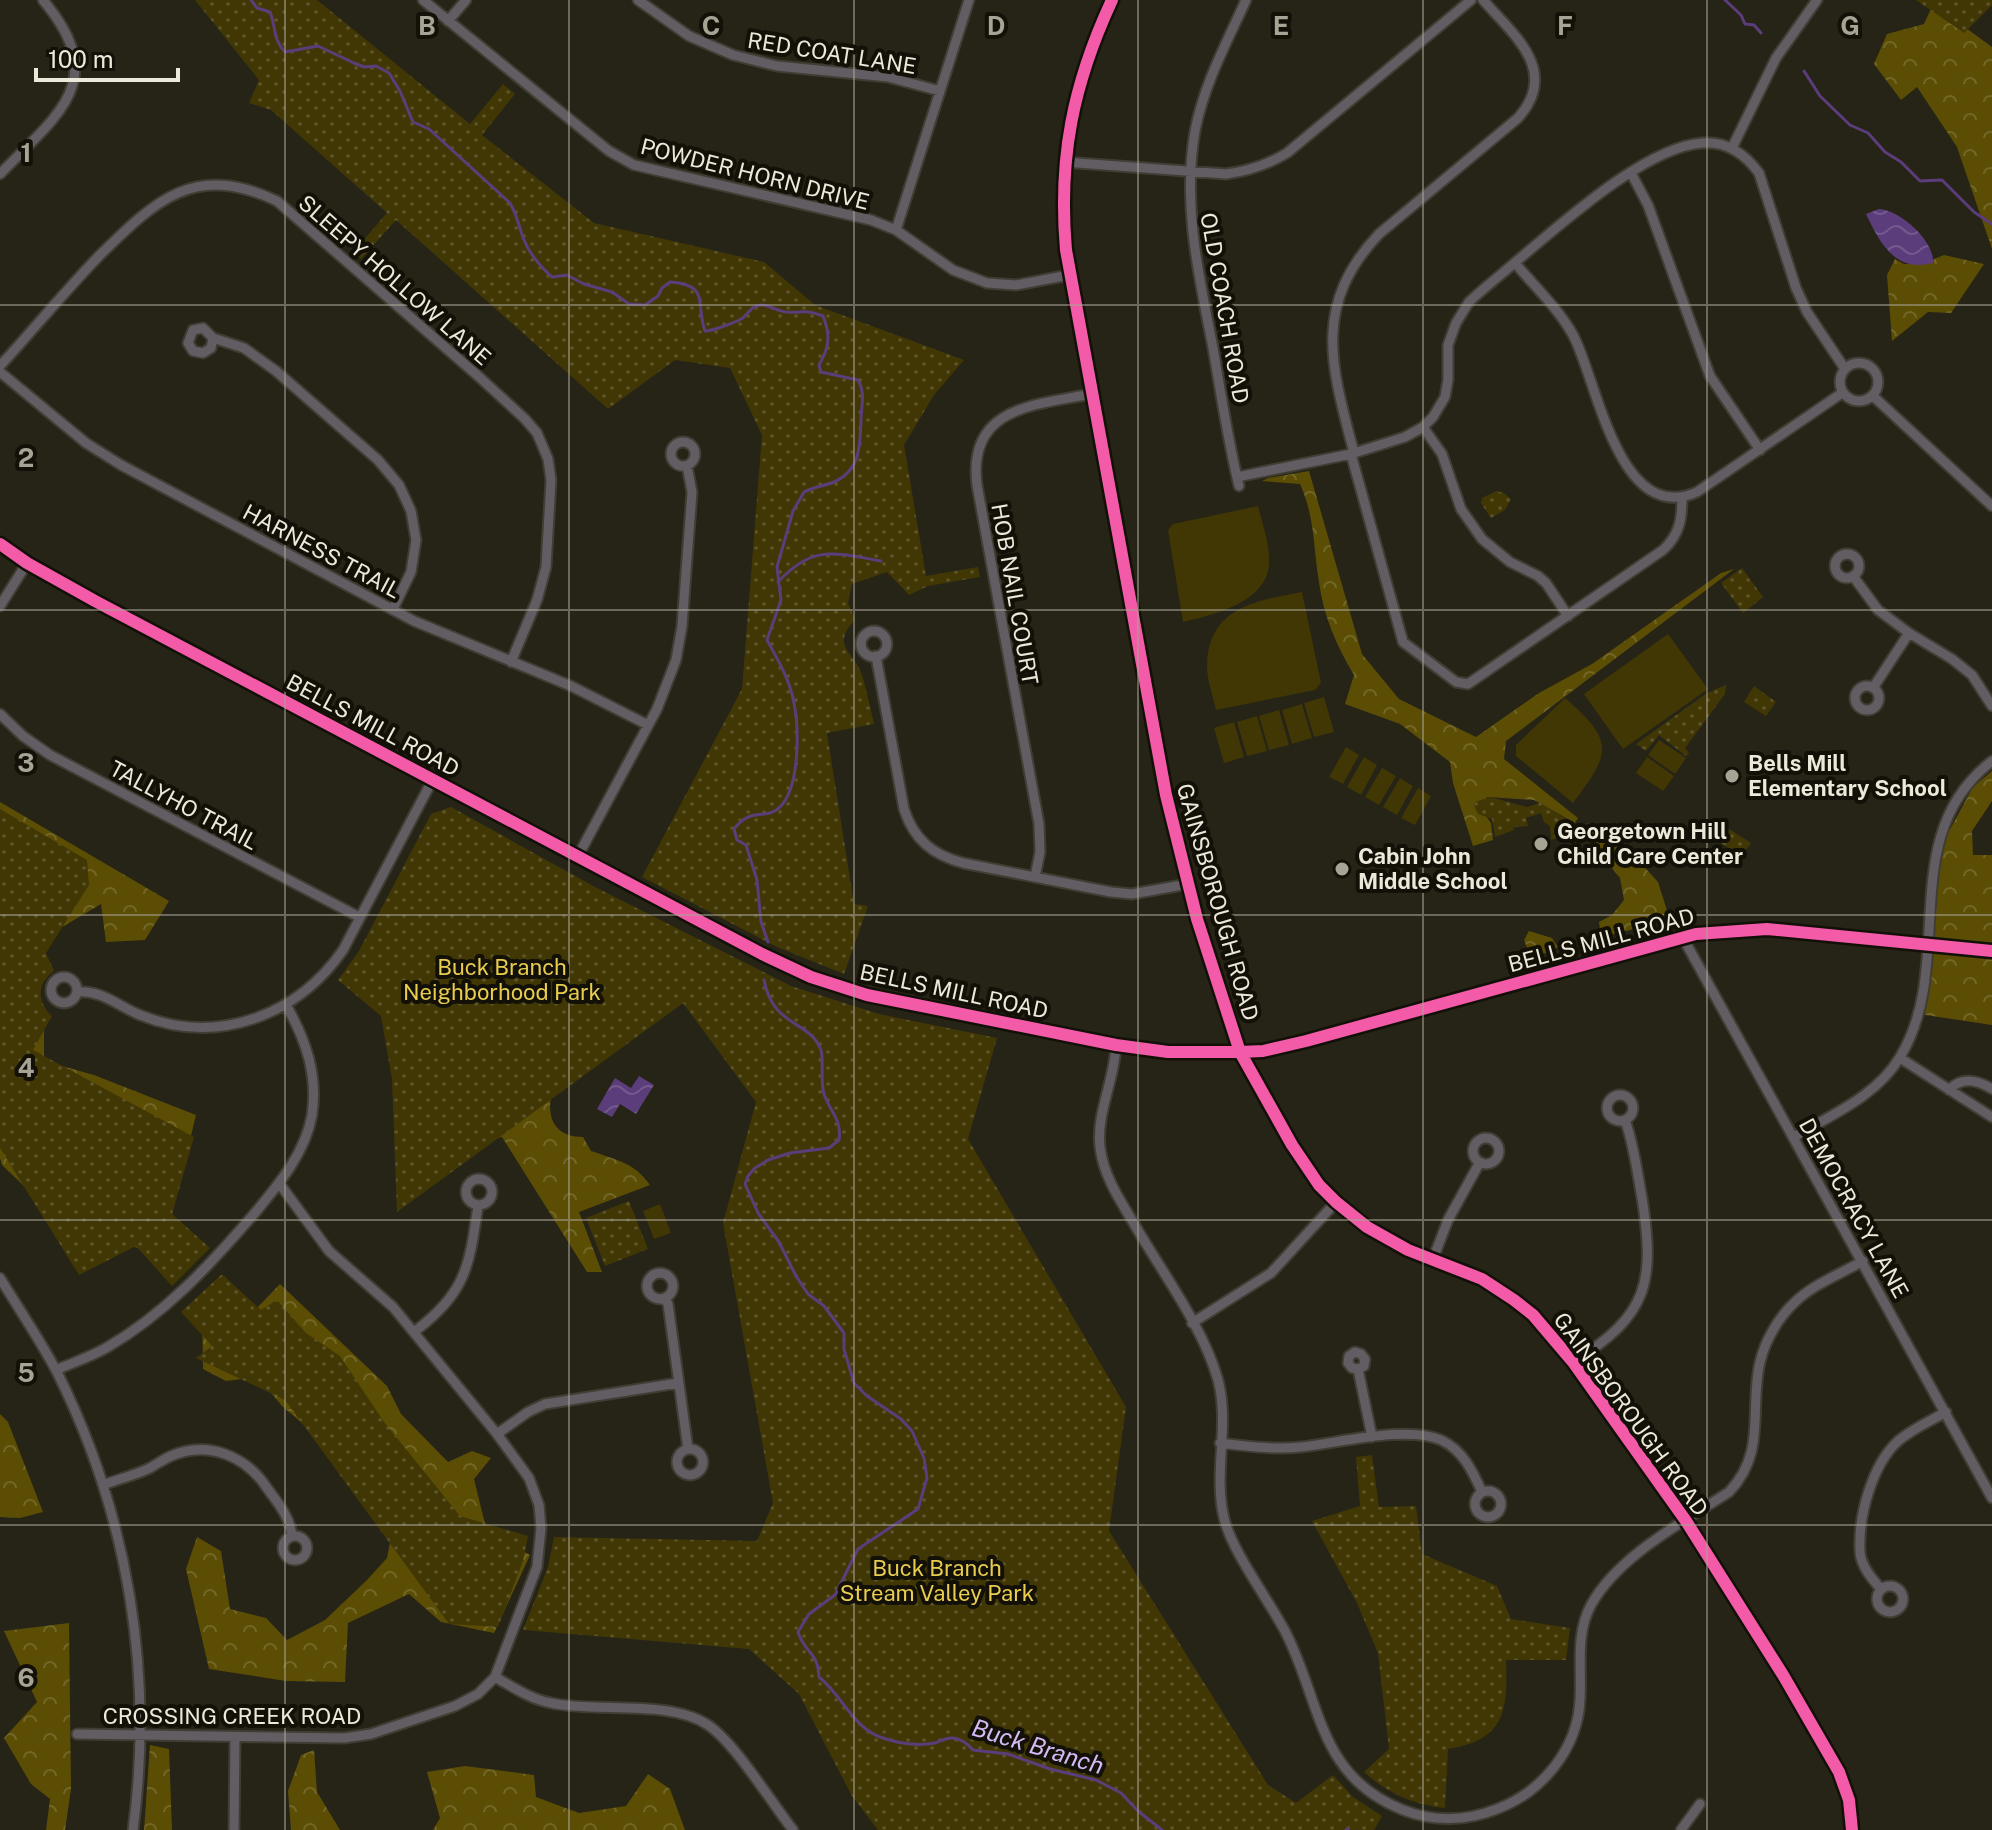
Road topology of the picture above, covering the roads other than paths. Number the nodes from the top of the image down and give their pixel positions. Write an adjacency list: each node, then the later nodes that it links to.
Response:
1 (43, 0): 17 (street)
2 (423, 0): 11 (street, POWDER HORN DRIVE)
3 (466, 0): 11 (street)
4 (638, 0): 12 (street, RED COAT LANE)
5 (969, 0): 12 (street)
6 (1112, 0): 14 (street, GAINSBOROUGH ROAD)
7 (1246, 0): 15 (street, OLD COACH ROAD)
8 (1471, 0): 15 (street)
9 (1483, 0): 29 (street)
10 (1817, 0): 13 (street)
11 (448, 21): 18 (street, POWDER HORN DRIVE)
12 (940, 91): 18 (street)
13 (1732, 148): 16 (street); 23 (street)
14 (1064, 162): 15 (street); 20 (street, GAINSBOROUGH ROAD)
15 (1190, 171): 29 (street, OLD COACH ROAD)
16 (1631, 173): 19 (street); 28 (street)
17 (0, 174)
18 (896, 230): 20 (street, POWDER HORN DRIVE)
19 (1515, 263): 27 (street); 31 (street)
20 (1069, 275): 25 (street, GAINSBOROUGH ROAD)
21 (213, 338): 37 (street)
22 (0, 369): 37 (street, HARNESS TRAIL); 41 (street, SLEEPY HOLLOW LANE)
23 (1845, 369): 24 (street); 26 (street)
24 (1842, 393): 26 (street); 28 (street)
25 (1091, 394): 49 (street, HOB NAIL COURT); 50 (street, GAINSBOROUGH ROAD)
26 (1873, 396): 32 (street)
27 (1423, 427): 29 (street); 38 (street)
28 (1760, 450): 31 (street)
29 (1353, 453): 38 (street)
30 (687, 466): 45 (street)
31 (1682, 497): 38 (street)
32 (1992, 506)
33 (0, 544): 34 (street, BELLS MILL ROAD)
34 (27, 563): 36 (street); 47 (street, BELLS MILL ROAD)
35 (1853, 576): 39 (street)
36 (0, 606)
37 (393, 609): 41 (street, HARNESS TRAIL)
38 (1568, 616)
39 (1909, 633): 42 (street); 43 (street)
40 (876, 656): 49 (street)
41 (511, 662): 45 (street, HARNESS TRAIL)
42 (1873, 688)
43 (1992, 706)
44 (0, 714): 51 (street, TALLYHO TRAIL)
45 (648, 725): 48 (street)
46 (1992, 761): 53 (street)
47 (433, 779): 48 (street, BELLS MILL ROAD); 51 (street)
48 (578, 856): 57 (street, BELLS MILL ROAD)
49 (1035, 877): 50 (street)
50 (1188, 884): 58 (street, GAINSBOROUGH ROAD)
51 (359, 917): 56 (street)
52 (1682, 936): 53 (street, BELLS MILL ROAD); 58 (street, BELLS MILL ROAD); 64 (street, DEMOCRACY LANE)
53 (1926, 945): 54 (street, BELLS MILL ROAD); 59 (street)
54 (1992, 951)
55 (77, 992): 56 (street)
56 (286, 1005): 66 (street)
57 (1116, 1045): 58 (street, BELLS MILL ROAD); 73 (street)
58 (1240, 1052): 67 (street, GAINSBOROUGH ROAD)
59 (1900, 1058): 61 (street); 64 (street)
60 (1992, 1089): 61 (street)
61 (1949, 1090): 62 (street)
62 (1992, 1117)
63 (1625, 1120): 75 (street)
64 (1794, 1137): 70 (street, DEMOCRACY LANE)
65 (1480, 1162): 69 (street)
66 (279, 1183): 74 (street); 77 (street)
67 (1336, 1202): 69 (street, GAINSBOROUGH ROAD); 73 (street)
68 (478, 1206): 74 (street)
69 (1433, 1259): 75 (street, GAINSBOROUGH ROAD)
70 (1863, 1261): 79 (street, DEMOCRACY LANE); 87 (street)
71 (0, 1278): 77 (street)
72 (664, 1298): 78 (street)
73 (1192, 1323): 82 (street)
74 (414, 1332): 80 (street)
75 (1573, 1362): 87 (street, GAINSBOROUGH ROAD)
76 (1358, 1369): 81 (street)
77 (56, 1370): 84 (street)
78 (678, 1383): 80 (street); 83 (street)
79 (1946, 1412): 86 (street, DEMOCRACY LANE); 89 (street)
80 (497, 1434): 90 (street)
81 (1372, 1437): 82 (street); 85 (street)
82 (1220, 1443): 95 (street)
83 (688, 1449)
84 (103, 1485): 88 (street); 92 (street)
85 (1482, 1492)
86 (1992, 1498)
87 (1686, 1521): 95 (street); 100 (street, GAINSBOROUGH ROAD)
88 (292, 1536)
89 (1881, 1589)
90 (495, 1677): 93 (street, CROSSING CREEK ROAD); 98 (street)
91 (77, 1734): 92 (street, CROSSING CREEK ROAD)
92 (140, 1735): 93 (street, CROSSING CREEK ROAD); 96 (street)
93 (235, 1737): 97 (street)
94 (1700, 1804): 99 (street)
95 (1466, 1825)
96 (133, 1830)
97 (234, 1830)
98 (793, 1830)
99 (1681, 1830)
100 (1852, 1830)

